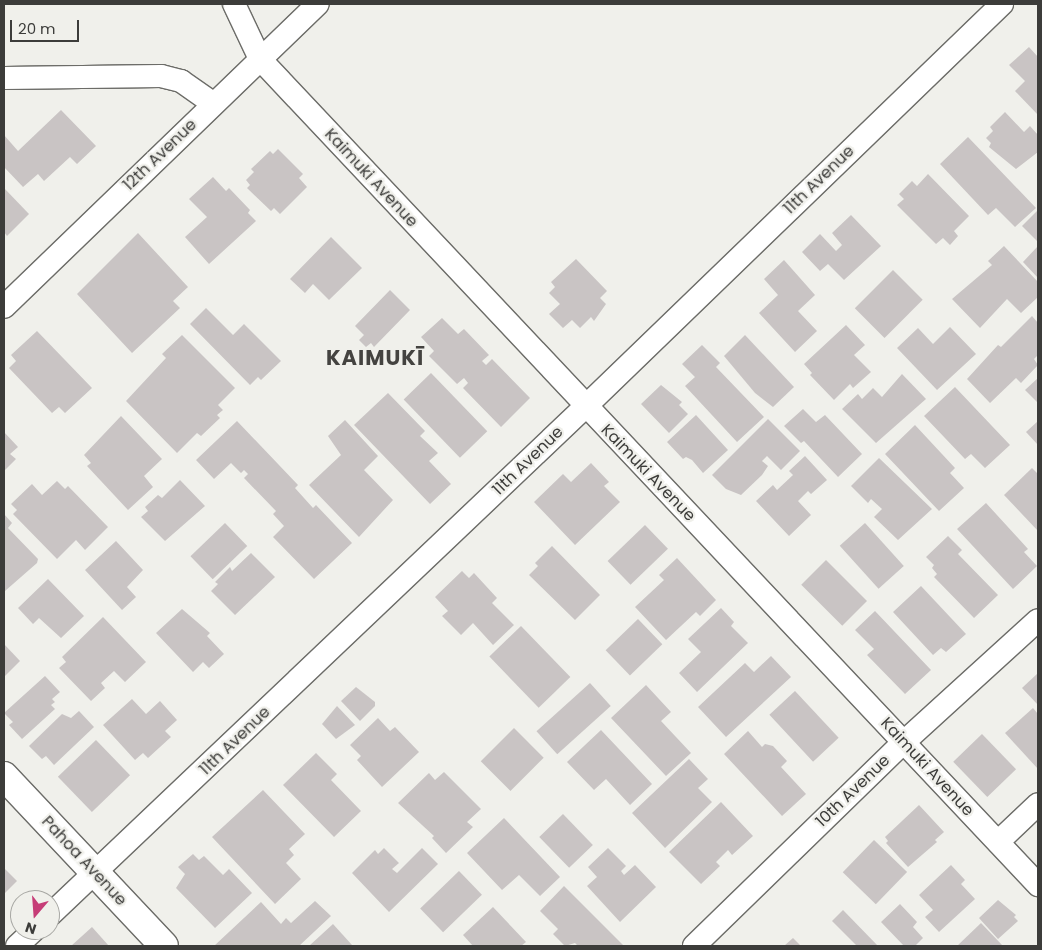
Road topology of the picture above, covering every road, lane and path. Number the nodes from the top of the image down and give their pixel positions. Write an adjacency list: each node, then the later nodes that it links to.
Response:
1 (234, 4): 4 (street, Kaimuki Avenue)
2 (318, 4): 4 (street, 12th Avenue)
3 (1002, 4): 8 (street, 11th Avenue)
4 (260, 60): 6 (street, 12th Avenue); 8 (street, Kaimuki Avenue)
5 (4, 78): 6 (street)
6 (213, 103): 7 (street, 12th Avenue)
7 (4, 307)
8 (585, 407): 10 (street, Kaimuki Avenue); 14 (street, 11th Avenue)
9 (1038, 620): 10 (street, 10th Avenue)
10 (904, 742): 13 (street, Kaimuki Avenue); 18 (street, 10th Avenue)
11 (4, 776): 14 (street, Pahoa Avenue)
12 (1038, 804): 13 (street)
13 (998, 842): 15 (street, Kaimuki Avenue)
14 (96, 874): 16 (street, 11th Avenue); 17 (street, Pahoa Avenue)
15 (1038, 885)
16 (60, 906)
17 (164, 946)
18 (694, 946)

